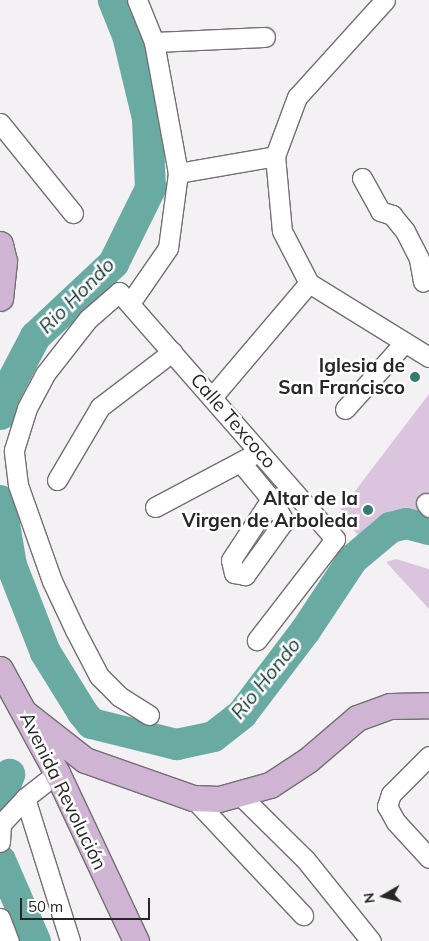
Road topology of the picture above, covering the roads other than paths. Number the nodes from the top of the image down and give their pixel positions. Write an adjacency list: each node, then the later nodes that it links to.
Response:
1 (385, 0): 6 (street)
2 (141, 3): 4 (street)
3 (265, 37): 4 (street)
4 (154, 42): 7 (street)
5 (0, 123): 9 (street)
6 (275, 156): 7 (street); 12 (street)
7 (178, 173): 13 (street)
8 (362, 178): 11 (street)
9 (73, 213)
10 (1, 257): 14 (main road)
11 (423, 282)
12 (309, 283): 15 (street); 18 (street)
13 (125, 297): 16 (street, Calle Texcoco); 29 (street)
14 (0, 298)
15 (404, 343): 17 (street); 19 (street)
16 (172, 352): 18 (street, Calle Texcoco); 22 (street)
17 (429, 357)
18 (212, 396): 20 (street, Calle Texcoco)
19 (345, 409)
20 (258, 451): 21 (street); 25 (street, Calle Texcoco)
21 (242, 464): 23 (street); 24 (street)
22 (57, 480)
23 (271, 499): 23 (street)
24 (155, 507)
25 (257, 640)
26 (0, 670): 28 (main road, Avenida Revolución)
27 (429, 705): 33 (main road)
28 (25, 713): 31 (main road); 32 (main road, Avenida Revolución)
29 (150, 714)
30 (429, 756): 37 (street)
31 (86, 760): 32 (main road); 35 (main road)
32 (56, 773): 34 (street); 42 (main road, Avenida Revolución)
33 (240, 795): 35 (main road); 43 (street)
34 (25, 798): 36 (street); 41 (street)
35 (193, 798): 38 (street)
36 (0, 842)
37 (429, 858)
38 (303, 915)
39 (0, 918): 40 (street)
40 (8, 941)
41 (70, 941)
42 (136, 941)
43 (371, 941)

